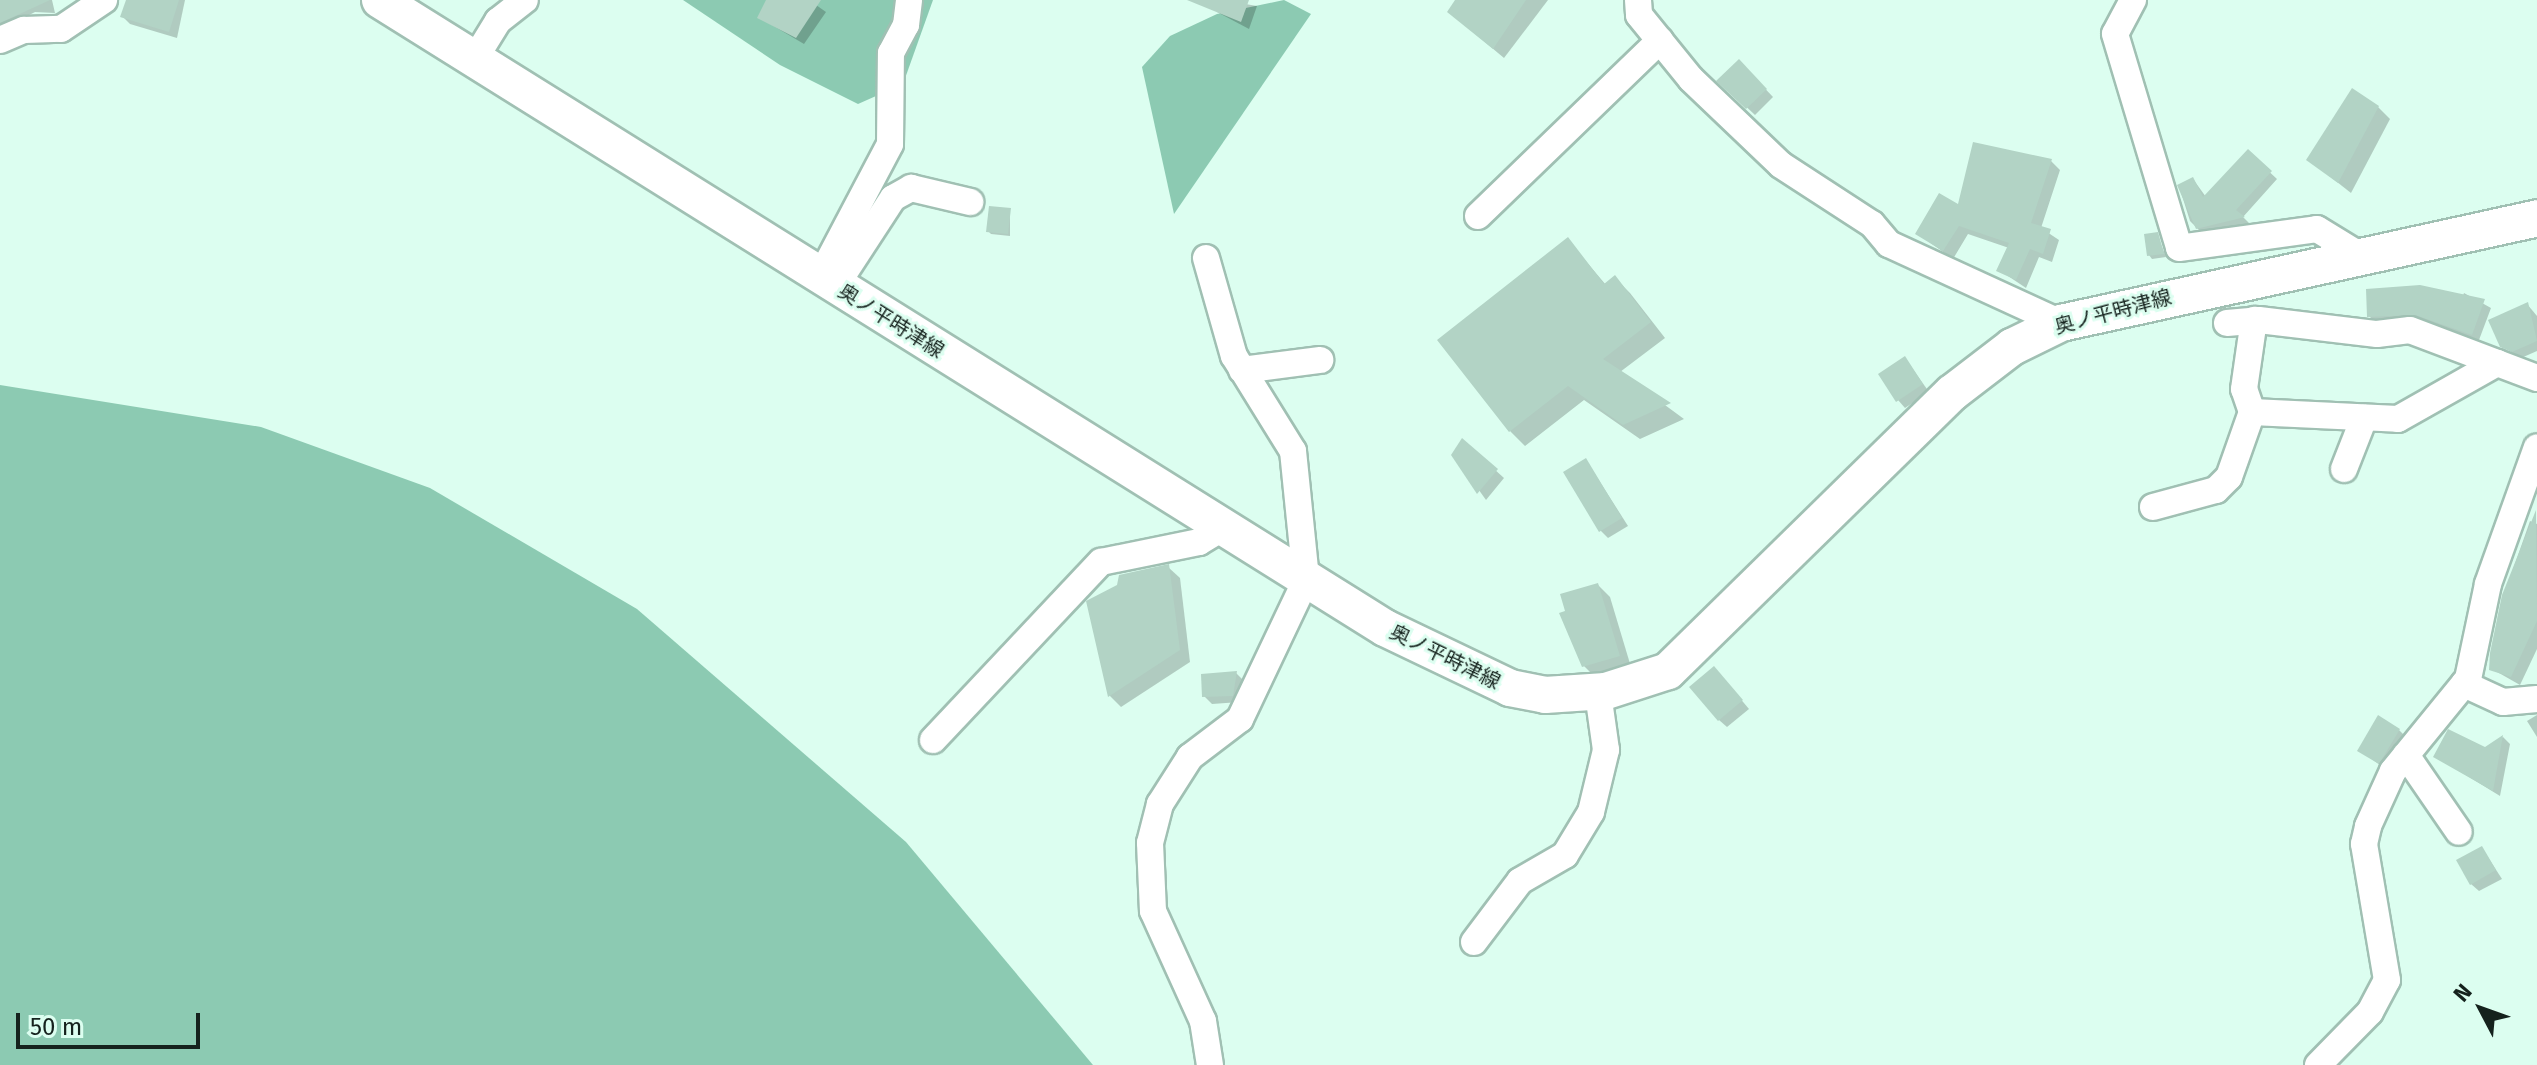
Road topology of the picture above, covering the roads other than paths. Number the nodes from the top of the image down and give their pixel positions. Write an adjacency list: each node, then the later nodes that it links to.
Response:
1 (104, 0): 7 (street)
2 (380, 0): 9 (main road, 奥ノ平時津線)
3 (525, 0): 9 (street)
4 (909, 0): 15 (street)
5 (1638, 0): 8 (street)
6 (2133, 0): 13 (street)
7 (0, 40)
8 (1660, 40): 11 (street); 17 (street)
9 (474, 60): 15 (main road, 奥ノ平時津線)
10 (970, 202): 15 (street)
11 (1478, 216)
12 (2537, 218): 13 (main road, 奥ノ平時津線)
13 (2356, 253): 17 (main road, 奥ノ平時津線)
14 (1206, 258): 21 (street)
15 (828, 282): 28 (main road, 奥ノ平時津線)
16 (2254, 320): 18 (street); 20 (street); 23 (street)
17 (2061, 323): 31 (main road, 奥ノ平時津線)
18 (2227, 323)
19 (1320, 360): 21 (street)
20 (2497, 363): 22 (street); 24 (street)
21 (1242, 370): 29 (street)
22 (2537, 378)
23 (2252, 412): 24 (street); 27 (street)
24 (2364, 418): 26 (street)
25 (2537, 447): 30 (street)
26 (2344, 469)
27 (2153, 507)
28 (1221, 529): 29 (main road, 奥ノ平時津線); 33 (street)
29 (1306, 580): 31 (main road, 奥ノ平時津線); 37 (street)
30 (2464, 684): 32 (street); 34 (street)
31 (1598, 693): 36 (street)
32 (2537, 699)
33 (933, 740)
34 (2406, 755): 35 (street); 38 (street)
35 (2459, 832)
36 (1474, 942)
37 (1210, 1065)
38 (2318, 1065)

